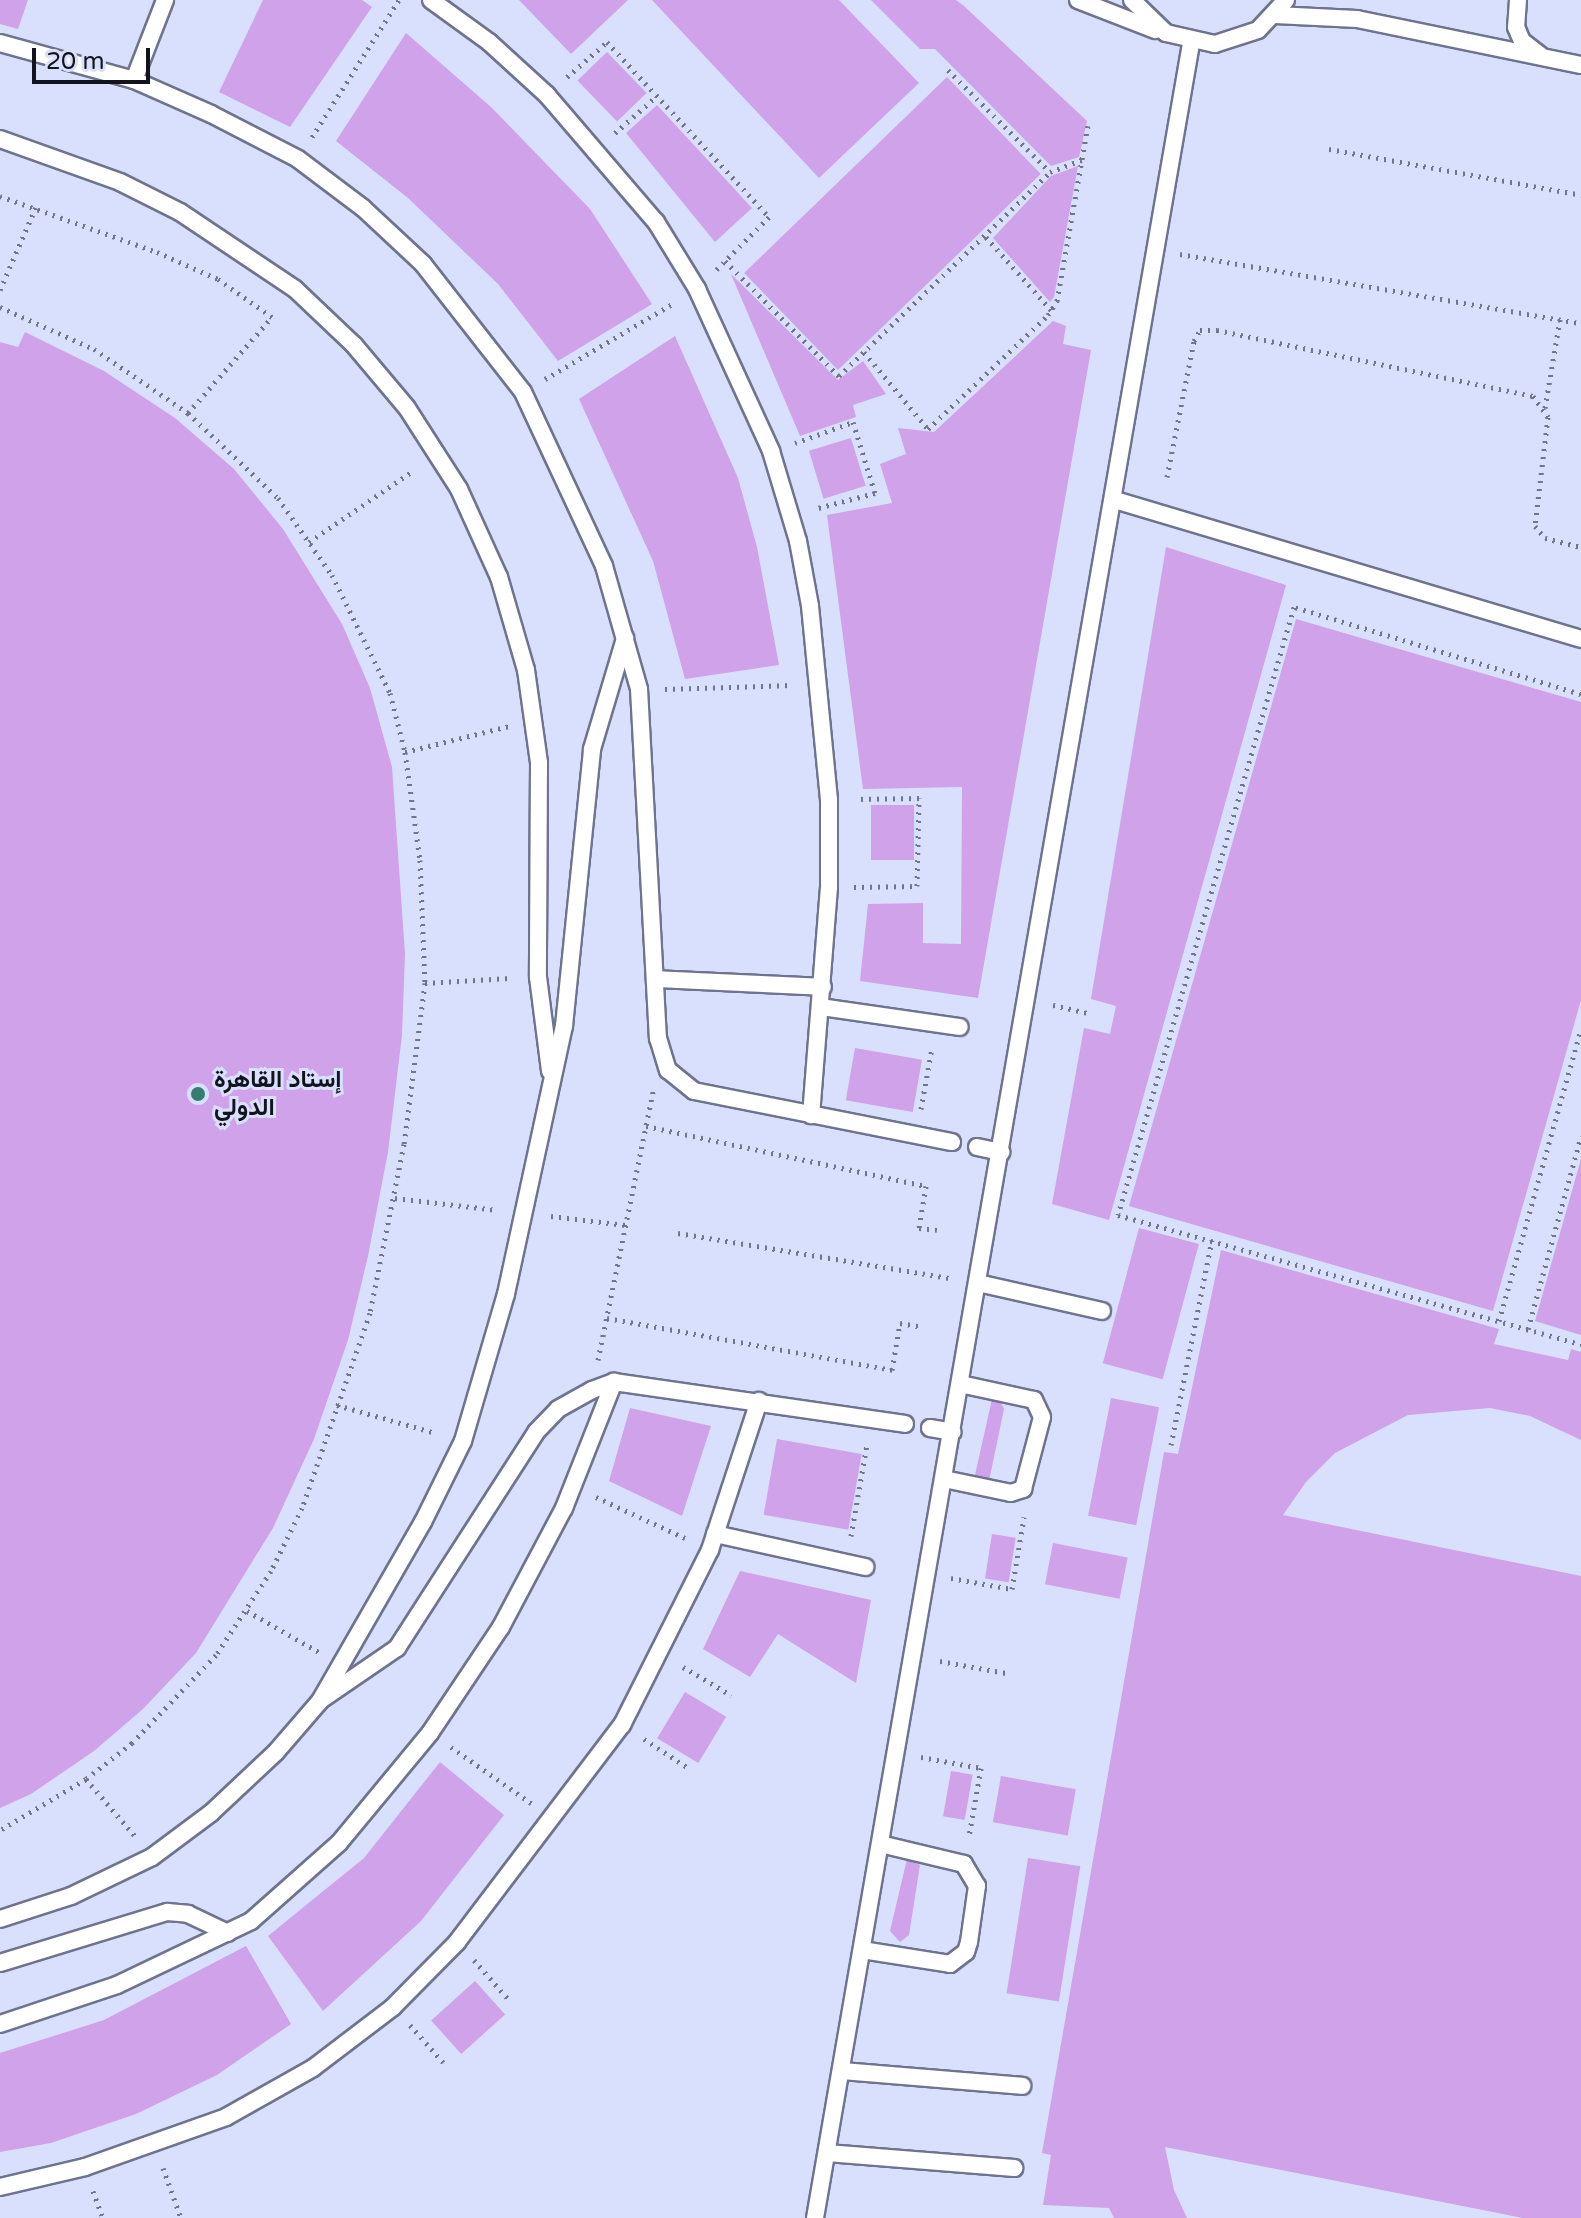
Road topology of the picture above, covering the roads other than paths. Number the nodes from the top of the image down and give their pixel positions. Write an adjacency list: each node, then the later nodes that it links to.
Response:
1 (165, 0): 13 (lane)
2 (431, 0): 19 (lane)
3 (1078, 0): 8 (lane)
4 (1132, 0): 8 (lane)
5 (1286, 0): 7 (lane)
6 (1518, 0): 11 (lane)
7 (1275, 15): 10 (lane); 11 (lane)
8 (1166, 33): 10 (lane)
9 (0, 43): 13 (lane)
10 (1191, 43): 15 (lane)
11 (1548, 59): 12 (lane)
12 (1581, 65)
13 (134, 80): 16 (lane)
14 (0, 139): 22 (lane)
15 (1115, 500): 17 (lane); 26 (lane)
16 (625, 638): 18 (lane); 22 (lane)
17 (1581, 639)
18 (655, 979): 19 (lane); 23 (lane)
19 (823, 987): 20 (lane)
20 (821, 1007): 21 (lane); 23 (lane)
21 (960, 1027)
22 (550, 1077): 38 (lane)
23 (811, 1115): 24 (lane)
24 (952, 1142)
25 (977, 1147): 26 (lane)
26 (1001, 1152): 27 (lane)
27 (978, 1283): 28 (lane); 30 (lane)
28 (1102, 1311)
29 (614, 1382): 31 (lane); 38 (lane); 41 (lane)
30 (960, 1384): 34 (lane); 35 (lane)
31 (759, 1401): 32 (lane); 36 (lane)
32 (905, 1424)
33 (930, 1428): 34 (lane)
34 (953, 1432): 35 (lane)
35 (944, 1479): 39 (lane)
36 (712, 1542): 37 (lane); 49 (lane)
37 (865, 1567)
38 (320, 1701): 40 (lane)
39 (880, 1844): 42 (lane); 42 (lane)
40 (0, 1919)
41 (228, 1933): 43 (lane); 44 (lane)
42 (862, 1950): 45 (lane)
43 (0, 1963)
44 (0, 2024)
45 (841, 2071): 46 (lane); 47 (lane)
46 (1022, 2086)
47 (827, 2153): 48 (lane); 50 (lane)
48 (1014, 2168)
49 (0, 2187)
50 (815, 2218)

